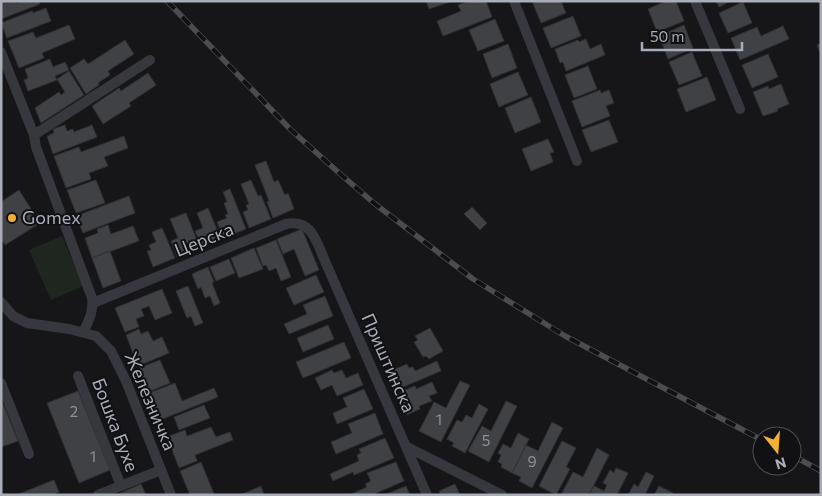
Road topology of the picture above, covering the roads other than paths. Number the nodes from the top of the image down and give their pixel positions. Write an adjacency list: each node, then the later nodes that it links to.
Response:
1 (514, 1): 7 (street)
2 (695, 1): 5 (street)
3 (1, 52): 6 (street)
4 (150, 60): 6 (street)
5 (740, 109)
6 (34, 135): 9 (street)
7 (577, 161)
8 (318, 246): 9 (street, Церска); 14 (street, Приштинска)
9 (93, 303): 11 (street)
10 (3, 308): 11 (street, Железничка)
11 (84, 332): 16 (street, Железничка)
12 (78, 376): 17 (street, Бошка Бухе)
13 (1, 383): 15 (street)
14 (407, 447): 20 (street, Приштинска); 21 (street)
15 (29, 454)
16 (161, 470): 17 (street); 19 (street, Железничка)
17 (121, 486): 18 (street)
18 (98, 495)
19 (171, 495)
20 (426, 495)
21 (502, 495)

